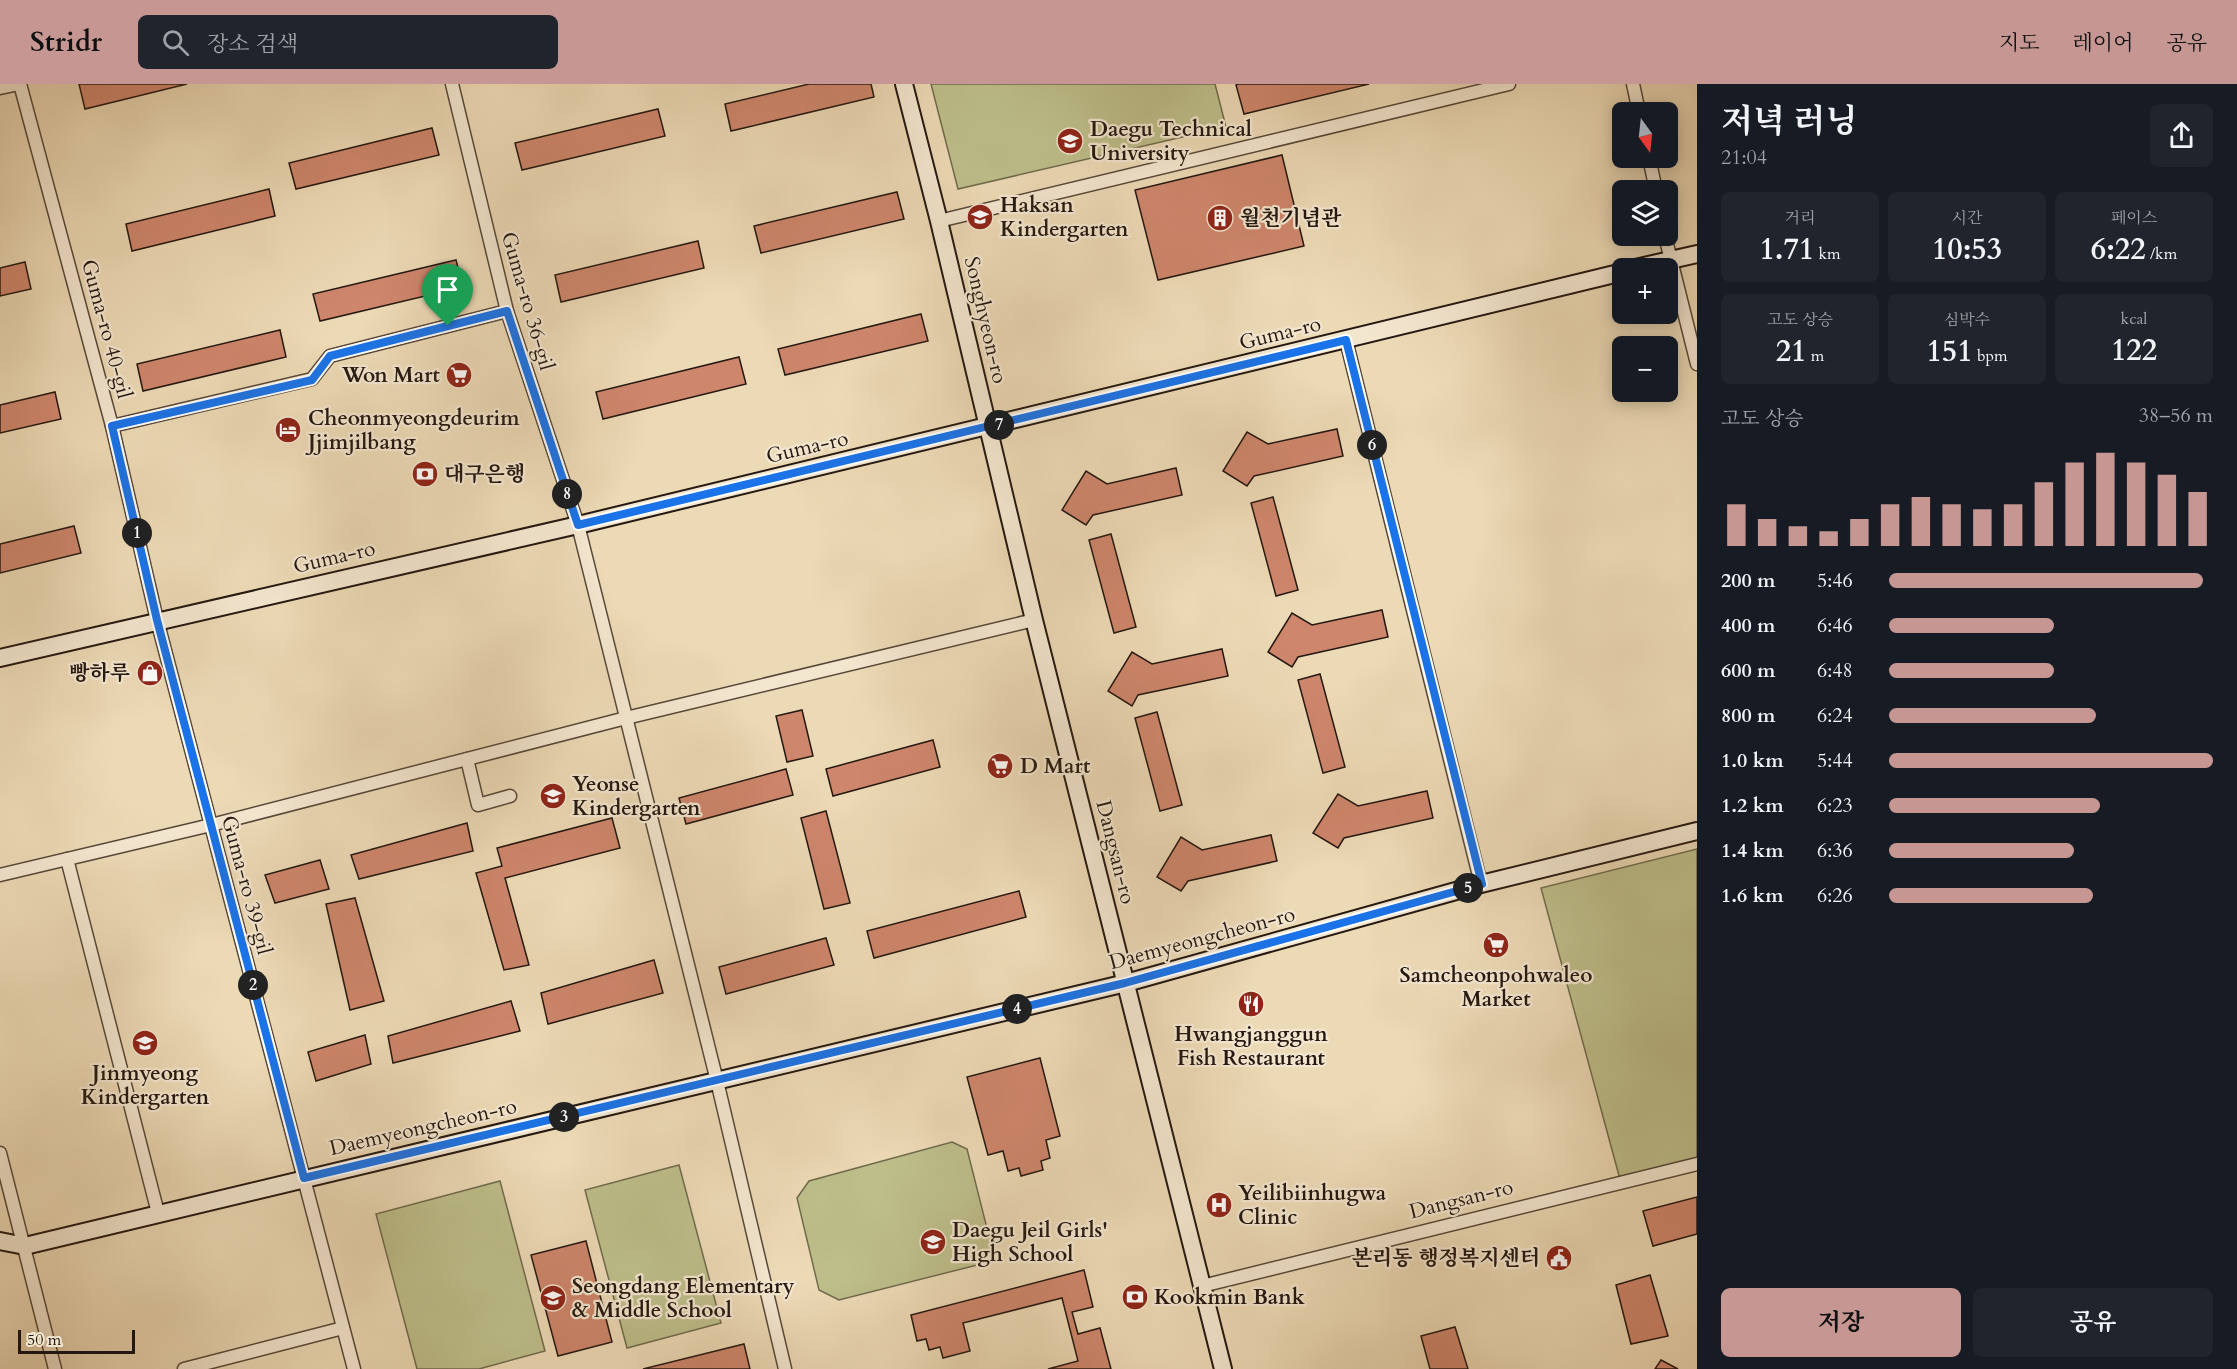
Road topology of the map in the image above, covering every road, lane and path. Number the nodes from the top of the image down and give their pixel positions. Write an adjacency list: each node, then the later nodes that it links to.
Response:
1 (19, 84): 7 (street); 18 (street, Guma-ro 40-gil)
2 (452, 84): 15 (street, Guma-ro 36-gil)
3 (904, 84): 10 (main road, Songhyeon-ro)
4 (1450, 84): 8 (street)
5 (1509, 84): 8 (street)
6 (1633, 84): 9 (street)
7 (0, 88)
8 (1454, 97): 10 (street)
9 (1637, 102)
10 (939, 221): 19 (main road, Songhyeon-ro)
11 (1697, 254): 12 (main road)
12 (1678, 258)
13 (1612, 275): 16 (main road, Guma-ro)
14 (1678, 291): 17 (street)
15 (507, 311): 18 (street); 20 (street, Guma-ro 36-gil)
16 (1346, 340): 19 (main road, Guma-ro); 31 (street)
17 (1697, 364)
18 (112, 426): 21 (street, Guma-ro 40-gil)
19 (988, 427): 20 (main road, Guma-ro); 22 (main road, Dangsan-ro)
20 (578, 525): 21 (main road, Guma-ro); 24 (street, Guma-ro 36-gil)
21 (157, 620): 23 (main road, Guma-ro); 27 (street, Guma-ro 39-gil)
22 (1034, 620): 24 (street); 32 (main road, Dangsan-ro)
23 (0, 658)
24 (626, 718): 25 (street); 33 (street, Guma-ro 36-gil)
25 (467, 759): 26 (street); 27 (street)
26 (510, 796)
27 (211, 825): 29 (street); 36 (street, Guma-ro 39-gil)
28 (1697, 831): 31 (main road, Daemyeongcheon-ro)
29 (67, 859): 30 (street); 37 (street)
30 (0, 875)
31 (1482, 884): 32 (main road, Daemyeongcheon-ro)
32 (1125, 983): 33 (main road, Daemyeongcheon-ro); 40 (main road, Dangsan-ro)
33 (717, 1081): 36 (main road, Daemyeongcheon-ro); 46 (street)
34 (0, 1153): 39 (street)
35 (1697, 1164): 40 (street, Dangsan-ro)
36 (304, 1178): 37 (main road, Daemyeongcheon-ro); 41 (street, Guma-ro 39-gil)
37 (158, 1214): 39 (main road, Daemyeongcheon-ro)
38 (0, 1241): 39 (main road, Daemyeongcheon-ro)
39 (25, 1246): 43 (street)
40 (1202, 1286): 47 (main road, Dangsan-ro)
41 (343, 1328): 42 (street); 45 (street, Guma-ro 39-gil)
42 (198, 1367): 44 (street)
43 (55, 1369)
44 (184, 1369)
45 (354, 1369)
46 (785, 1369)
47 (1223, 1369)

